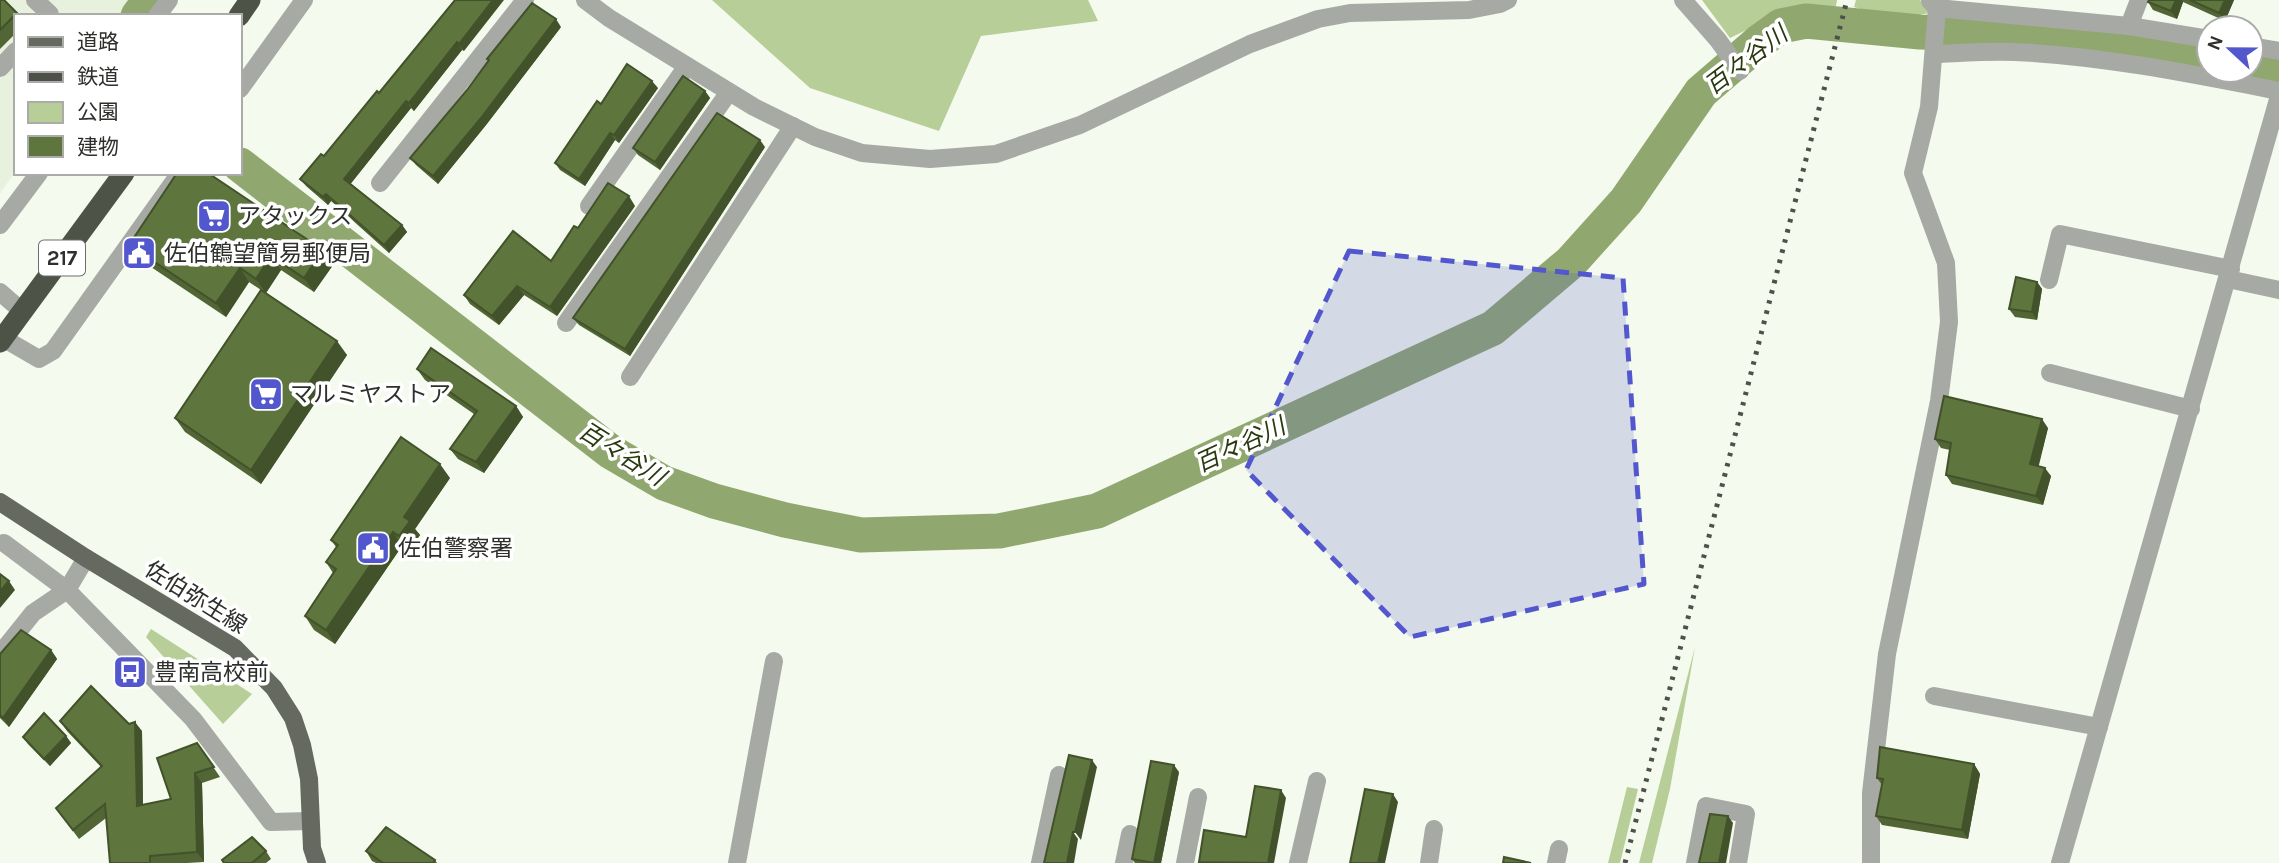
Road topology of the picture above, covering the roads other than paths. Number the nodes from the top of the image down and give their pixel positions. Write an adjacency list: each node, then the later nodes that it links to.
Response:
1 (35, 0): 9 (street)
2 (304, 0): 17 (street)
3 (525, 0): 24 (street)
4 (584, 0): 14 (street)
5 (1508, 0): 20 (street)
6 (1683, 0): 16 (street)
7 (2139, 0): 10 (street)
8 (1933, 4): 10 (street); 13 (street)
9 (50, 14)
10 (2129, 26): 11 (street)
11 (2195, 37)
12 (14, 53): 15 (street)
13 (1935, 54): 19 (street); 60 (street)
14 (687, 66): 18 (street); 25 (street)
15 (0, 68)
16 (1740, 71)
17 (244, 83)
18 (729, 92): 20 (street); 32 (street)
19 (2279, 93): 27 (street)
20 (793, 126): 35 (street)
21 (38, 175): 26 (street)
22 (123, 175): 31 (highway, 217)
23 (179, 175): 33 (street)
24 (380, 183)
25 (589, 206)
26 (0, 225)
27 (2230, 274): 28 (street); 29 (street); 36 (street)
28 (2049, 280)
29 (2279, 290)
30 (0, 292): 31 (street)
31 (23, 312): 33 (highway, 217)
32 (566, 323)
33 (1, 340)
34 (2050, 373): 36 (street)
35 (630, 377)
36 (2191, 410): 44 (street)
37 (0, 502): 39 (main road, 佐伯弥生線)
38 (4, 543): 40 (street)
39 (86, 558): 40 (street); 48 (main road, 佐伯弥生線)
40 (67, 590): 41 (street); 48 (street)
41 (0, 654)
42 (774, 661): 52 (street)
43 (1934, 696): 44 (street)
44 (2099, 727): 61 (street)
45 (1059, 775): 53 (street)
46 (1317, 781): 56 (street)
47 (1198, 797): 55 (street)
48 (310, 821): 51 (main road, 佐伯弥生線)
49 (1434, 829): 57 (street)
50 (1130, 835): 54 (street)
51 (317, 863)
52 (737, 863)
53 (1040, 863)
54 (1124, 863)
55 (1185, 863)
56 (1298, 863)
57 (1429, 863)
58 (1695, 863): 59 (street)
59 (1738, 863)
60 (1871, 863)
61 (2060, 863)

